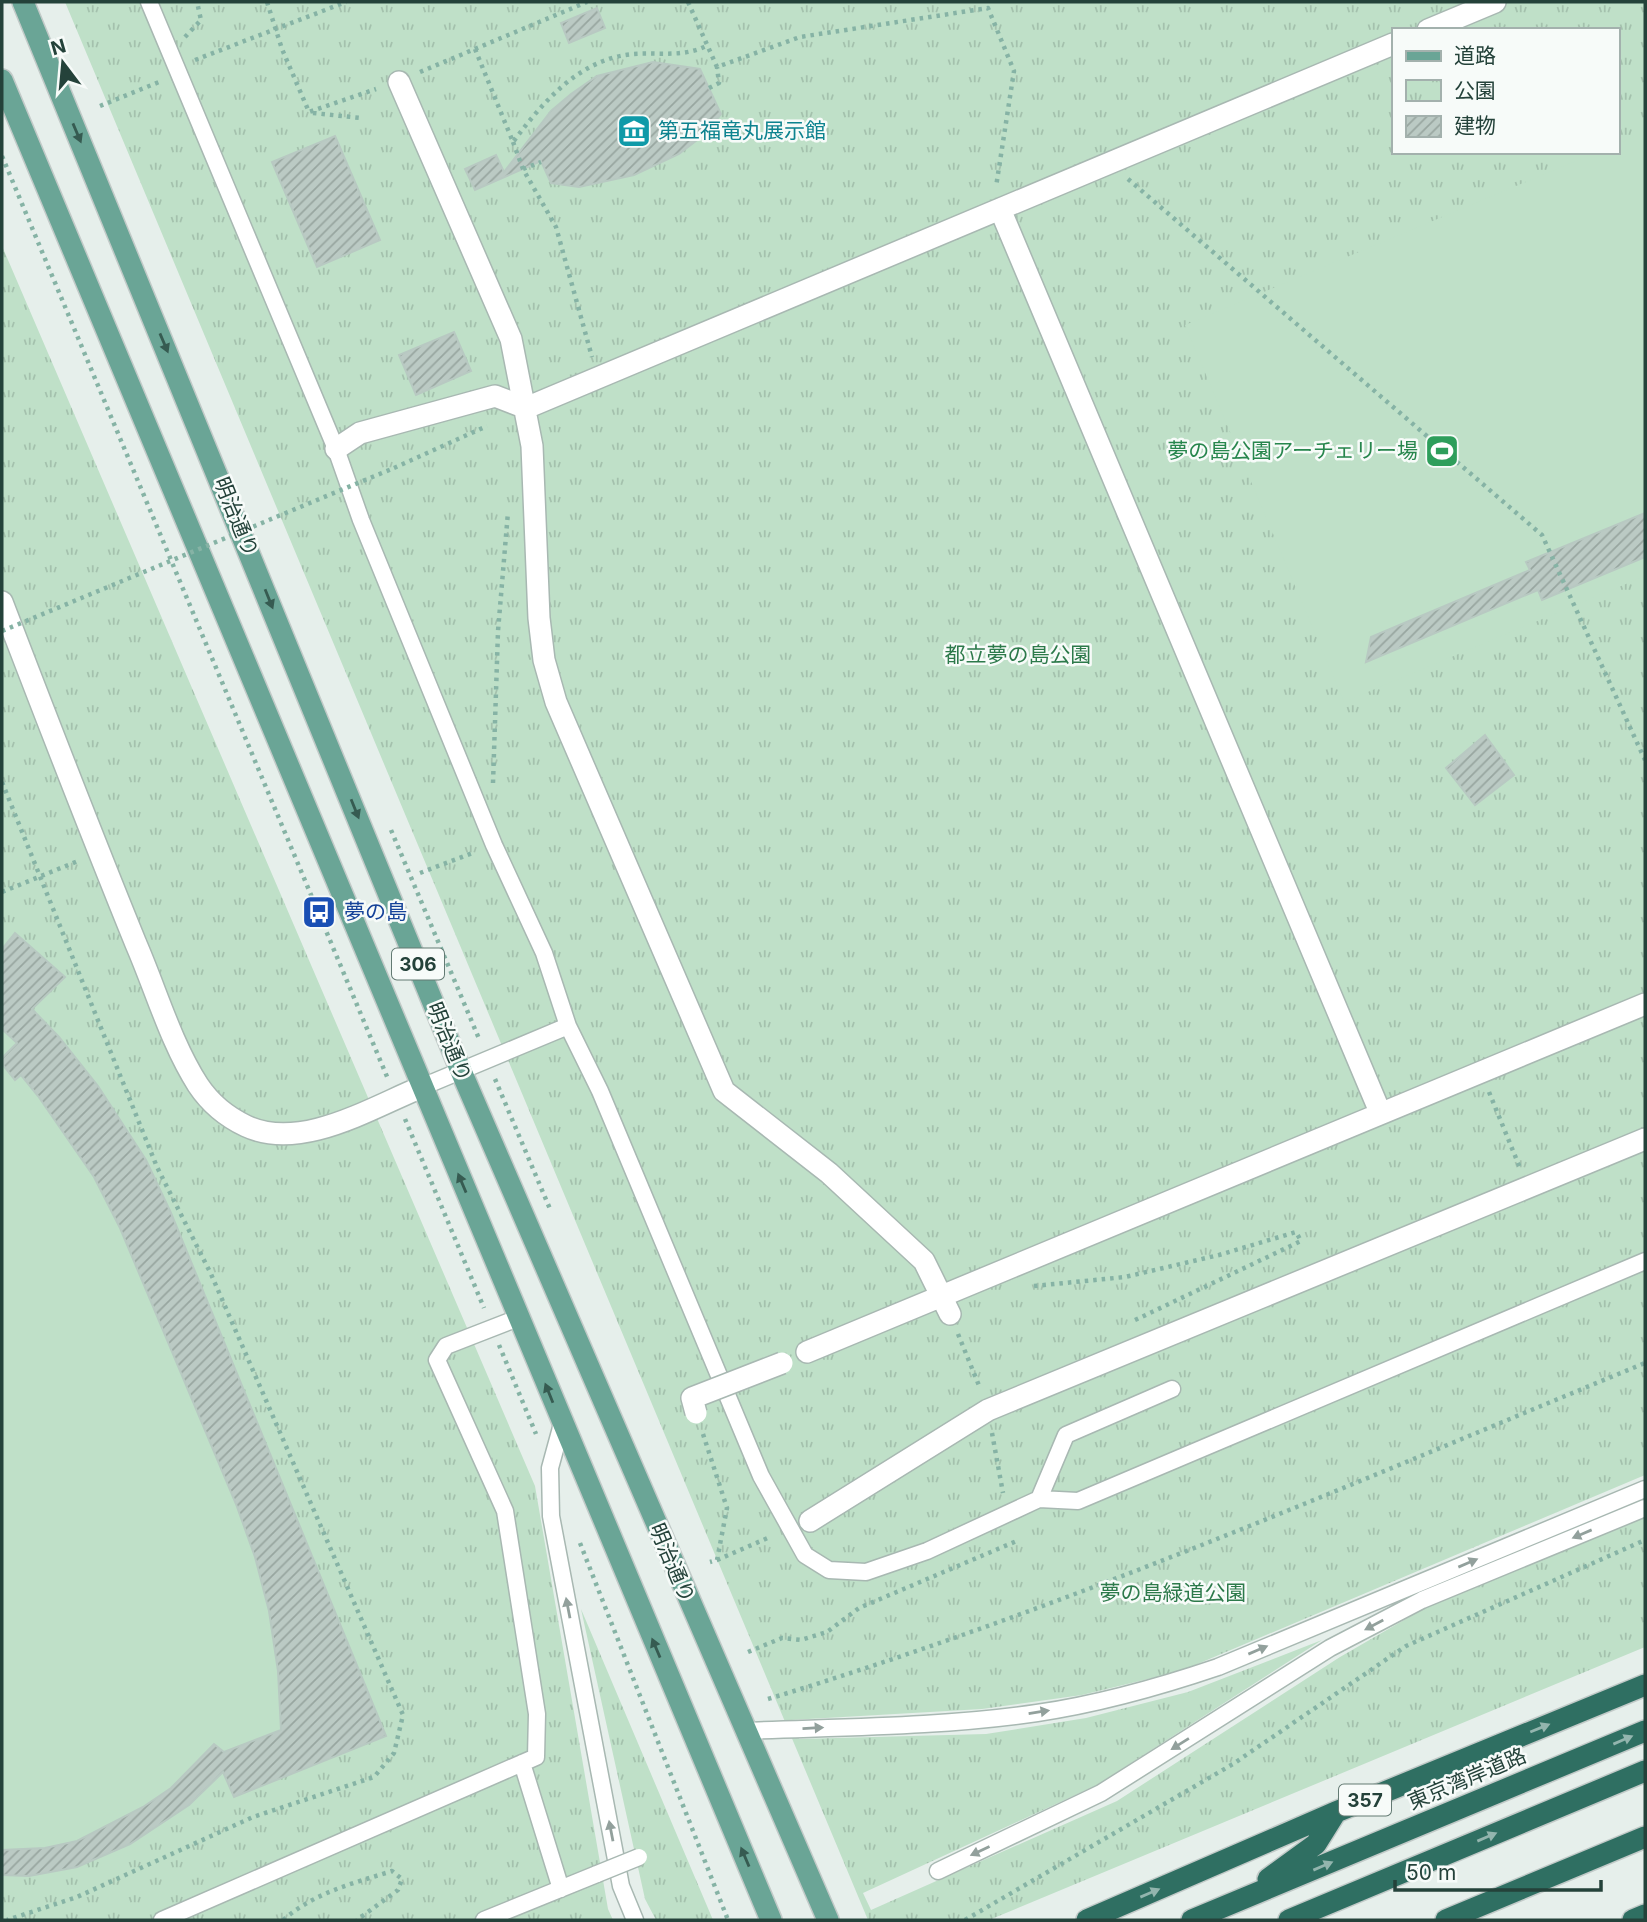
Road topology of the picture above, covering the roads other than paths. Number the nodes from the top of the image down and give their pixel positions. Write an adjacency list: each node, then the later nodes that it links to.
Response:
1 (23, 2): 14 (main road, 明治通り / 306, one-way to 14)
2 (149, 2): 10 (lane)
3 (1495, 2): 4 (street)
4 (1433, 28)
5 (1392, 44): 8 (street)
6 (2, 80): 15 (main road, 明治通り / 306)
7 (399, 82): 9 (street)
8 (996, 211): 9 (street); 16 (street)
9 (526, 408): 10 (street); 19 (street)
10 (336, 449): 13 (lane)
11 (2, 603): 15 (street)
12 (1645, 1004): 16 (street)
13 (568, 1026): 14 (lane); 27 (lane)
14 (461, 1071): 15 (lane); 31 (main road, 明治通り / 306)
15 (422, 1087): 20 (main road, 明治通り / 306, one-way to 15)
16 (1380, 1112): 19 (street)
17 (1645, 1139): 29 (street)
18 (1645, 1261): 27 (lane)
19 (947, 1305): 21 (street)
20 (519, 1318): 25 (main road, 明治通り / 306, one-way to 20); 33 (lane)
21 (807, 1352)
22 (782, 1363): 24 (street, bridge)
23 (1172, 1389): 27 (lane)
24 (696, 1413)
25 (562, 1424): 43 (lane, one-way to 25); 44 (main road, 明治通り / 306, one-way to 25)
26 (1645, 1489): 31 (lane, one-way to 26)
27 (1039, 1499)
28 (1645, 1508): 38 (lane, one-way to 38)
29 (810, 1521)
30 (1645, 1685): 35 (highway, 357, one-way to 30)
31 (744, 1731): 45 (main road, 明治通り / 306)
32 (1645, 1731): 47 (highway, 東京湾岸道路 / 357, one-way to 32)
33 (522, 1763): 39 (lane); 41 (lane)
34 (1645, 1771): 48 (highway, one-way to 34)
35 (1336, 1812): 46 (highway, 357, one-way to 35); 47 (highway)
36 (1645, 1838): 49 (highway)
37 (639, 1857): 39 (lane, bridge)
38 (937, 1871)
39 (561, 1889): 42 (lane)
40 (1645, 1915): 50 (highway)
41 (162, 1920)
42 (484, 1920)
43 (635, 1920)
44 (771, 1920)
45 (828, 1920)
46 (1087, 1920)
47 (1190, 1920)
48 (1289, 1920)
49 (1446, 1920)
50 (1633, 1920)

